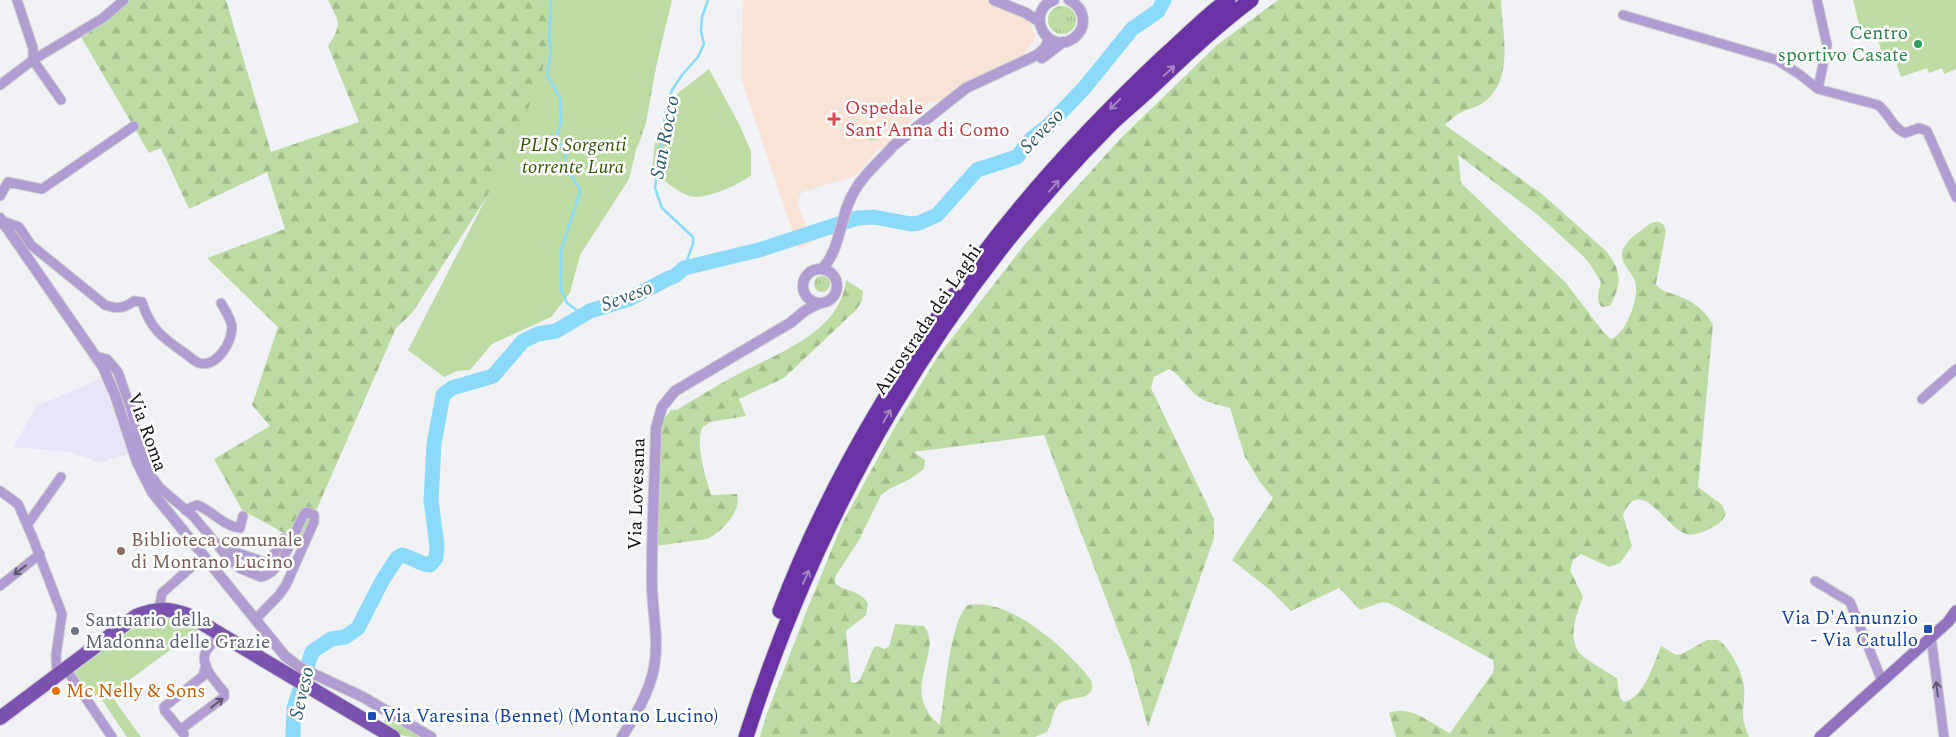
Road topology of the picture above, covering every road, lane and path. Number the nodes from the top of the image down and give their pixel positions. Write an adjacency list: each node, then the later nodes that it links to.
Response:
1 (17, 0): 15 (street)
2 (124, 0): 15 (street)
3 (994, 0): 10 (street)
4 (1054, 0): 9 (street)
5 (1069, 0): 14 (street)
6 (1228, 0): 60 (highway, Autostrada dei Laghi, one-way to 60)
7 (1251, 0): 61 (highway, Autostrada dei Laghi, one-way to 7)
8 (1817, 0): 17 (street)
9 (1044, 8): 10 (street); 12 (street)
10 (1026, 13): 12 (street)
11 (1623, 16): 17 (street)
12 (1040, 22): 13 (street)
13 (1049, 39): 14 (street); 20 (street)
14 (1063, 42): 20 (street)
15 (34, 60): 16 (street); 18 (street)
16 (0, 85)
17 (1818, 89): 22 (street)
18 (61, 100)
19 (134, 126): 21 (street)
20 (890, 151): 24 (street)
21 (0, 196)
22 (1956, 197)
23 (1, 222): 29 (street); 31 (street, Via Roma)
24 (836, 242): 25 (street); 26 (street)
25 (822, 269): 26 (street); 27 (street)
26 (834, 276): 28 (street)
27 (805, 293): 28 (street); 30 (street)
28 (820, 302): 30 (street, Via Lovesana)
29 (222, 303)
30 (795, 318): 59 (street, Via Lovesana)
31 (95, 356): 36 (street); 47 (street, Via Roma)
32 (1956, 369): 33 (street)
33 (1922, 400)
34 (61, 477): 38 (street)
35 (0, 491): 38 (street)
36 (184, 510): 37 (street); 40 (street)
37 (243, 516)
38 (27, 525): 41 (street)
39 (284, 538): 40 (street)
40 (219, 547): 47 (street)
41 (40, 554): 44 (street, one-way to 44); 51 (street)
42 (197, 562): 45 (street)
43 (1815, 581): 53 (street)
44 (0, 586)
45 (159, 609): 48 (main road); 51 (main road)
46 (1956, 611): 49 (main road)
47 (256, 620): 52 (street, Via Roma)
48 (220, 634): 50 (street); 52 (main road)
49 (1931, 638): 53 (main road); 63 (street, one-way to 49)
50 (206, 665): 55 (street); 55 (street, one-way to 50)
51 (62, 672): 54 (main road); 56 (street)
52 (304, 677): 57 (main road); 58 (street, Via Roma)
53 (1882, 681): 62 (main road)
54 (0, 718)
55 (184, 735)
56 (112, 737)
57 (393, 737)
58 (431, 737)
59 (623, 737)
60 (736, 737)
61 (746, 737)
62 (1820, 737)
63 (1944, 737)

